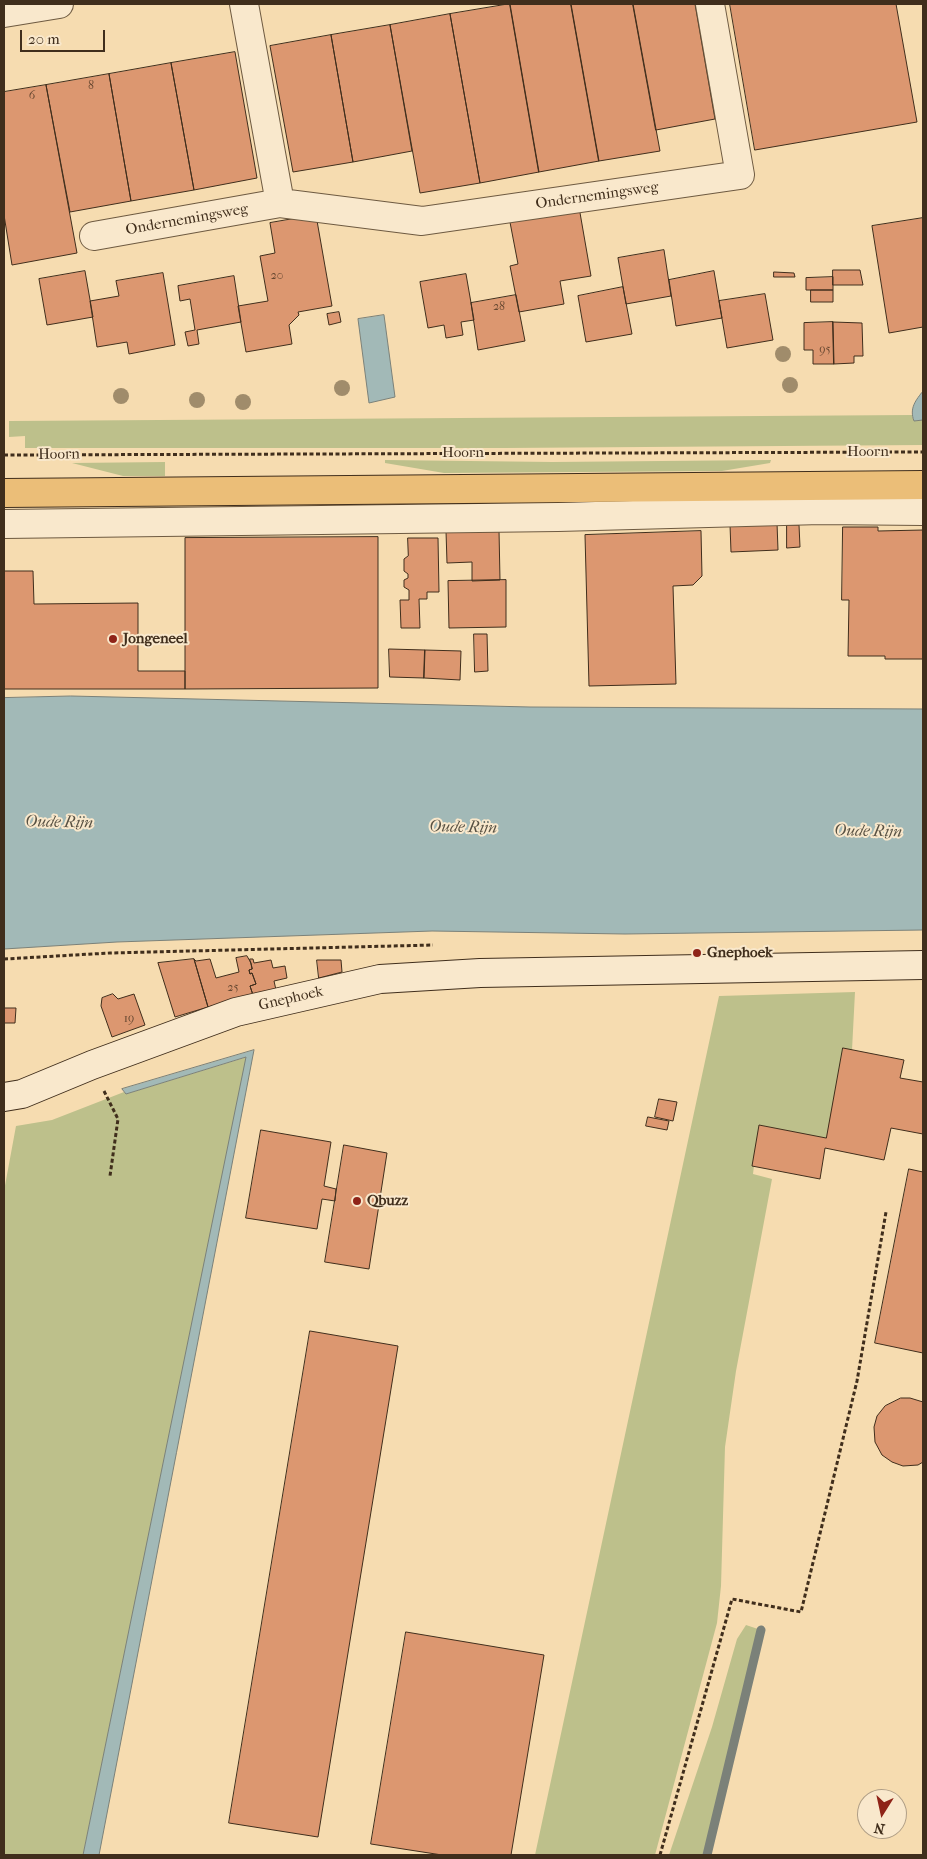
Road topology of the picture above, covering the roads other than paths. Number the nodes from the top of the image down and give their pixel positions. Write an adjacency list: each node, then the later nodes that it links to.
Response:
1 (59, 4): 4 (street)
2 (244, 4): 5 (street)
3 (710, 4): 5 (street, Ondernemingsweg)
4 (4, 13)
5 (280, 203): 6 (street, Ondernemingsweg)
6 (94, 236)
7 (923, 485): 11 (main road)
8 (559, 487): 9 (main road); 11 (main road); 13 (street)
9 (157, 490): 10 (main road); 14 (street)
10 (4, 493)
11 (821, 498): 12 (street); 13 (street)
12 (923, 511)
13 (558, 517): 14 (street)
14 (157, 522): 15 (street)
15 (4, 524)
16 (923, 965): 17 (street, Gnephoek)
17 (4, 1097)

